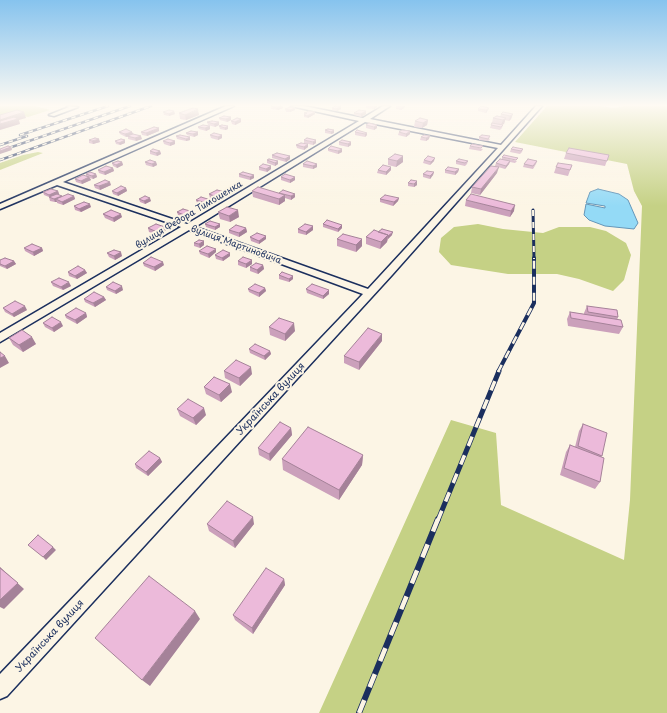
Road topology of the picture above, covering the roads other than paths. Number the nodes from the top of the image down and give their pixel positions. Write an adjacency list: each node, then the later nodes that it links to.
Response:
1 (154, 139): 6 (street)
2 (331, 139): 8 (street, вулиця Федора Тимошенка)
3 (463, 139): 5 (street)
4 (510, 139): 5 (street, Українська вулиця)
5 (503, 147): 9 (street, Українська вулиця)
6 (55, 182): 7 (street); 8 (street, вулиця Мартиновича)
7 (0, 207)
8 (188, 227): 9 (street, вулиця Мартиновича); 10 (street, вулиця Федора Тимошенка)
9 (370, 293): 11 (street, Українська вулиця)
10 (0, 338)
11 (0, 689)

